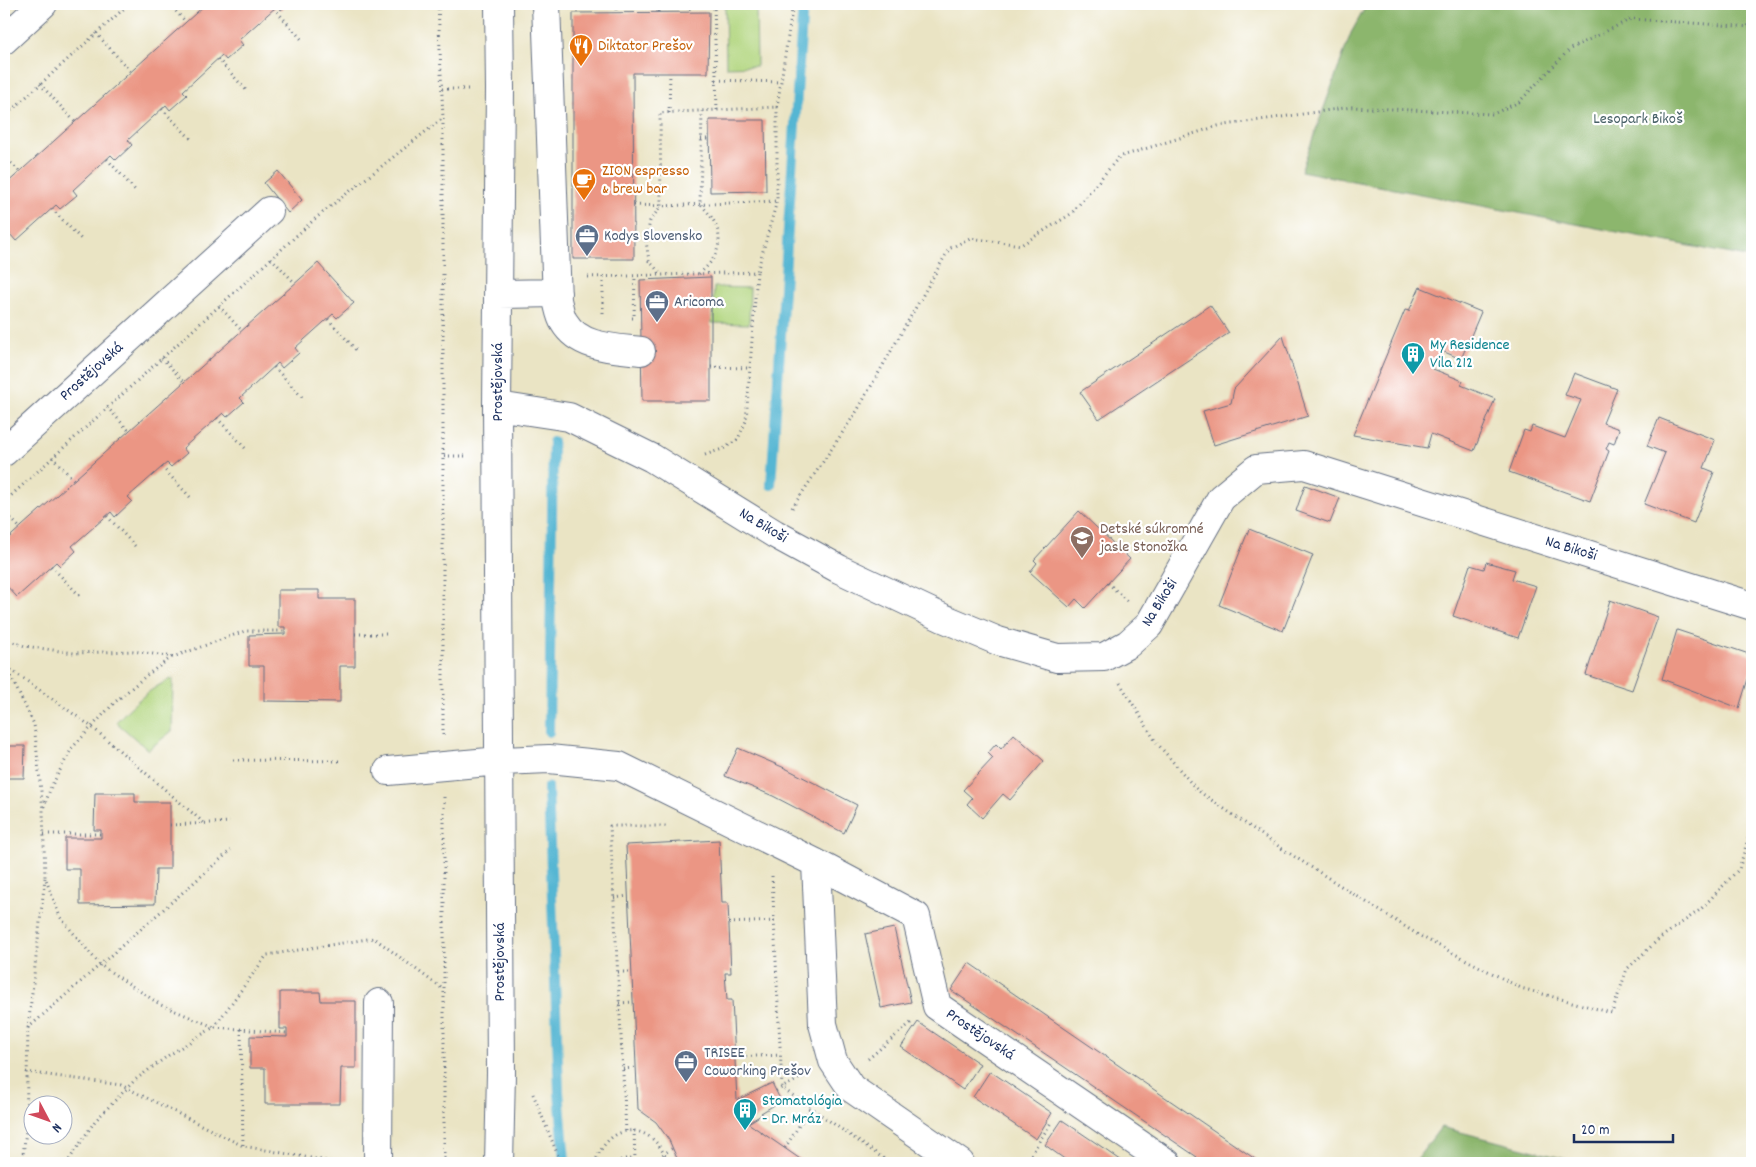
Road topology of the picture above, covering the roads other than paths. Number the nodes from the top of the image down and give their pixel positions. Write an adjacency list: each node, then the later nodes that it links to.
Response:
1 (43, 4): 4 (street)
2 (499, 4): 7 (street, Prostějovská)
3 (546, 4): 6 (street)
4 (4, 40)
5 (269, 211): 10 (street, Prostějovská)
6 (557, 293): 7 (street); 8 (street)
7 (499, 294): 9 (street, Prostějovská)
8 (641, 351)
9 (497, 406): 11 (street, Na Bikoši); 12 (street, Prostějovská)
10 (4, 452)
11 (1752, 606)
12 (500, 761): 13 (street); 14 (street, Prostějovská); 17 (street, Prostějovská)
13 (388, 772)
14 (816, 863): 18 (street); 19 (street, Prostějovská)
15 (379, 1003): 16 (street)
16 (378, 1163)
17 (495, 1163)
18 (960, 1163)
19 (1167, 1163)

